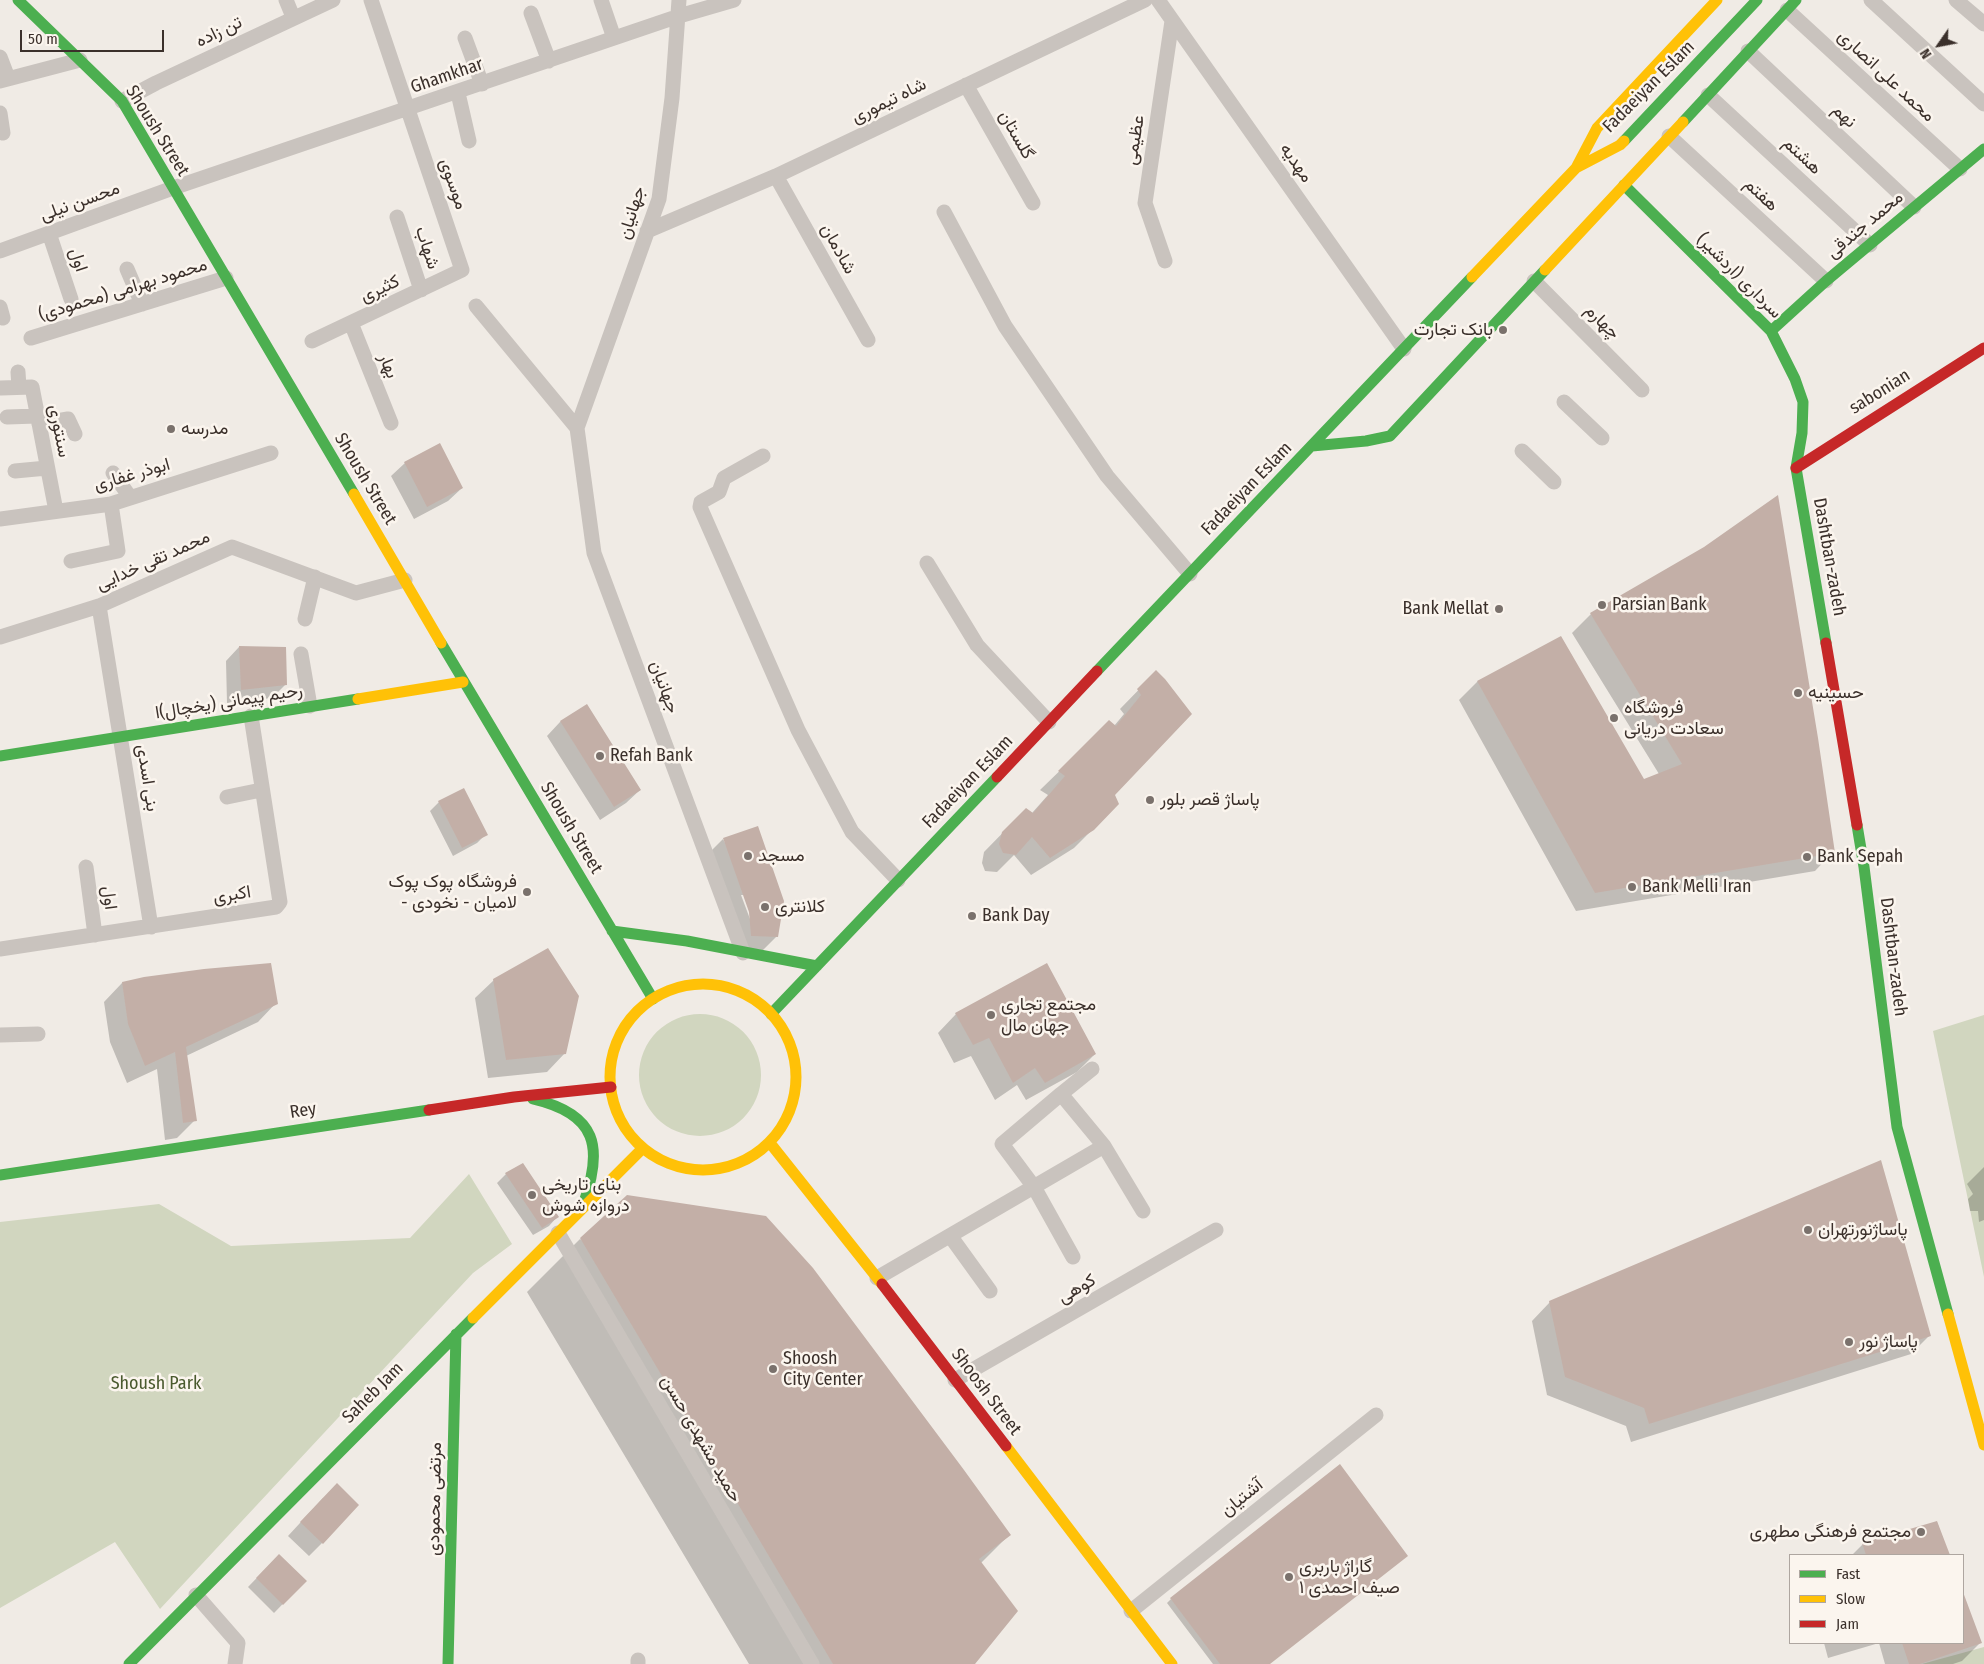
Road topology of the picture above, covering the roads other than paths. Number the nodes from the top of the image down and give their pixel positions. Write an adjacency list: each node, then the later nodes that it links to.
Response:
1 (18, 0): 24 (main road, Shoush Street)
2 (286, 0): 17 (street)
3 (333, 0): 17 (street, تن زاده)
4 (371, 0): 33 (street, موسوی)
5 (601, 0): 21 (street)
6 (679, 0): 16 (street, جهانیان)
7 (734, 0): 16 (street, Ghamkhar)
8 (1145, 0): 28 (street, شاه تیموری)
9 (1158, 0): 18 (street, مهدیه)
10 (1717, 0): 39 (main road)
11 (1757, 0): 39 (main road, Fadaeiyan Eslam)
12 (1871, 0): 32 (street)
13 (1956, 0): 19 (street)
14 (1792, 5): 22 (main road); 40 (street, محمد علی انصاری)
15 (531, 13): 25 (street)
16 (678, 16): 21 (street, Ghamkhar); 48 (street, جهانیان)
17 (293, 17): 31 (street, تن زاده)
18 (1172, 21): 52 (street, عظیمی); 67 (street, مهدیه)
19 (1984, 24)
20 (466, 38): 27 (street)
21 (614, 38): 25 (street, Ghamkhar)
22 (1748, 51): 30 (main road); 45 (street, نهم)
23 (0, 57): 26 (street)
24 (80, 60): 26 (street); 31 (main road, Shoush Street)
25 (549, 61): 27 (street, Ghamkhar)
26 (4, 80)
27 (482, 84): 29 (street, Ghamkhar)
28 (966, 85): 41 (street, شاه تیموری); 44 (street, گلستان)
29 (458, 93): 33 (street, Ghamkhar); 37 (street)
30 (1708, 95): 36 (main road); 50 (street, هشتم)
31 (122, 101): 43 (main road, Shoush Street)
32 (1984, 104)
33 (408, 110): 43 (street, Ghamkhar); 54 (street, موسوی)
34 (0, 113): 35 (street)
35 (3, 133)
36 (1670, 136): 42 (main road); 57 (street, هفتم)
37 (469, 141)
38 (1984, 149): 40 (main road, محمد جندقی)
39 (1576, 168): 67 (main road, Fadaeiyan Eslam)
40 (1960, 169): 45 (main road, محمد جندقی)
41 (776, 176): 48 (street, شاه تیموری); 65 (street, شادمان)
42 (1624, 185): 56 (main road); 63 (main road, سرداری (اردشیر))
43 (173, 188): 49 (street, محسن نیلی); 55 (main road, Shoush Street)
44 (1033, 203)
45 (1914, 207): 50 (main road, محمد جندقی)
46 (944, 212): 95 (street)
47 (397, 217): 58 (street, شهاب)
48 (647, 231): 77 (street, جهانیان)
49 (50, 233): 51 (street, محسن نیلی); 59 (street, اول)
50 (1870, 245): 57 (main road, محمد جندقی)
51 (0, 251)
52 (1166, 261)
53 (127, 268): 60 (street)
54 (462, 270): 58 (street, کثیری)
55 (226, 278): 60 (street, محمود بهرامی (محمودی)); 97 (main road, Shoush Street)
56 (1534, 281): 72 (street, چهارم); 80 (main road)
57 (1826, 281): 63 (main road, محمد جندقی)
58 (421, 290): 62 (street, کثیری)
59 (71, 299)
60 (142, 304): 64 (street, محمود بهرامی (محمودی))
61 (476, 306): 77 (street)
62 (351, 323): 66 (street, کثیری); 76 (street, بهار)
63 (1771, 331): 85 (main road, سرداری (اردشیر))
64 (31, 338)
65 (868, 340)
66 (312, 341)
67 (1404, 348): 80 (main road, Fadaeiyan Eslam)
68 (1984, 348): 85 (main road, sabonian)
69 (18, 372): 70 (street)
70 (19, 387): 71 (street); 75 (street, سنتوری)
71 (1, 388)
72 (1642, 390)
73 (1564, 402): 79 (street)
74 (7, 417): 75 (street)
75 (38, 420): 78 (street); 84 (street, سنتوری)
76 (391, 423)
77 (576, 428): 116 (street, جهانیان)
78 (75, 434)
79 (1602, 438)
80 (1312, 446): 95 (main road, Fadaeiyan Eslam)
81 (1522, 451): 88 (street)
82 (271, 453): 89 (street, ابوذر غفاری)
83 (763, 456): 111 (street)
84 (47, 468): 86 (street); 91 (street, سنتوری)
85 (1796, 468): 142 (main road, Dashtban-zadeh)
86 (15, 471)
87 (113, 473): 89 (street)
88 (1554, 482)
89 (130, 497): 90 (street, ابوذر غفاری)
90 (111, 504): 91 (street, ابوذر غفاری); 93 (street)
91 (56, 511): 92 (street, ابوذر غفاری)
92 (0, 519)
93 (71, 561)
94 (927, 563): 105 (street)
95 (1190, 574): 105 (main road, Fadaeiyan Eslam)
96 (315, 577): 97 (street, محمد تقی خدایی); 98 (street, محمد تقی خدایی); 99 (street)
97 (405, 580): 102 (main road, Shoush Street)
98 (100, 606): 100 (street, محمد تقی خدایی); 106 (street, بنی اسدی)
99 (305, 619)
100 (0, 637)
101 (302, 654): 103 (street)
102 (463, 682): 103 (main road, رحیم پیمانی (یخچال)ا); 113 (main road, Shoush Street)
103 (310, 706): 104 (main road, رحیم پیمانی (یخچال)ا)
104 (251, 716): 106 (main road, رحیم پیمانی (یخچال)ا); 108 (street, اکبری)
105 (1049, 722): 111 (main road, Fadaeiyan Eslam)
106 (122, 736): 107 (main road, رحیم پیمانی (یخچال)ا); 112 (street, بنی اسدی)
107 (0, 756)
108 (261, 790): 109 (street); 112 (street, اکبری)
109 (227, 798)
110 (86, 867): 114 (street, اول)
111 (898, 880): 117 (main road, Fadaeiyan Eslam)
112 (151, 926): 114 (street, اکبری)
113 (612, 931): 116 (main road); 118 (main road, Shoush Street)
114 (94, 935): 115 (street, اکبری)
115 (0, 949)
116 (743, 953): 117 (main road)
117 (817, 966): 119 (main road, Fadaeiyan Eslam)
118 (653, 999): 119 (main road); 123 (main road)
119 (771, 1014): 126 (main road)
120 (38, 1034): 121 (street)
121 (0, 1035)
122 (1092, 1069): 124 (street)
123 (611, 1087): 125 (main road, Rey); 128 (main road)
124 (1061, 1094): 127 (street); 130 (street)
125 (514, 1097): 129 (main road, Rey); 131 (main road)
126 (770, 1142): 128 (main road); 137 (main road, Shoosh Street)
127 (1104, 1146): 130 (street); 132 (street)
128 (643, 1148): 131 (main road, Saheb Jam)
129 (0, 1175)
130 (1034, 1187): 135 (street); 136 (street)
131 (581, 1209): 134 (main road, Saheb Jam)
132 (1143, 1210)
133 (1216, 1230): 140 (street, کوهی)
134 (558, 1233): 139 (main road, Saheb Jam); 148 (street, حمید مشهدی حسن)
135 (951, 1237): 137 (street); 138 (street)
136 (1073, 1257)
137 (877, 1278): 140 (main road, Shoosh Street)
138 (990, 1291)
139 (456, 1334): 143 (main road, Saheb Jam); 147 (main road, مرتضی محمودی)
140 (955, 1380): 144 (main road, Shoosh Street)
141 (1376, 1416): 144 (street, آشتیان)
142 (1984, 1445)
143 (196, 1595): 145 (main road, Saheb Jam); 146 (street)
144 (1131, 1611): 149 (main road, Shoosh Street)
145 (130, 1664)
146 (234, 1664)
147 (448, 1664)
148 (812, 1664)
149 (1172, 1664)

